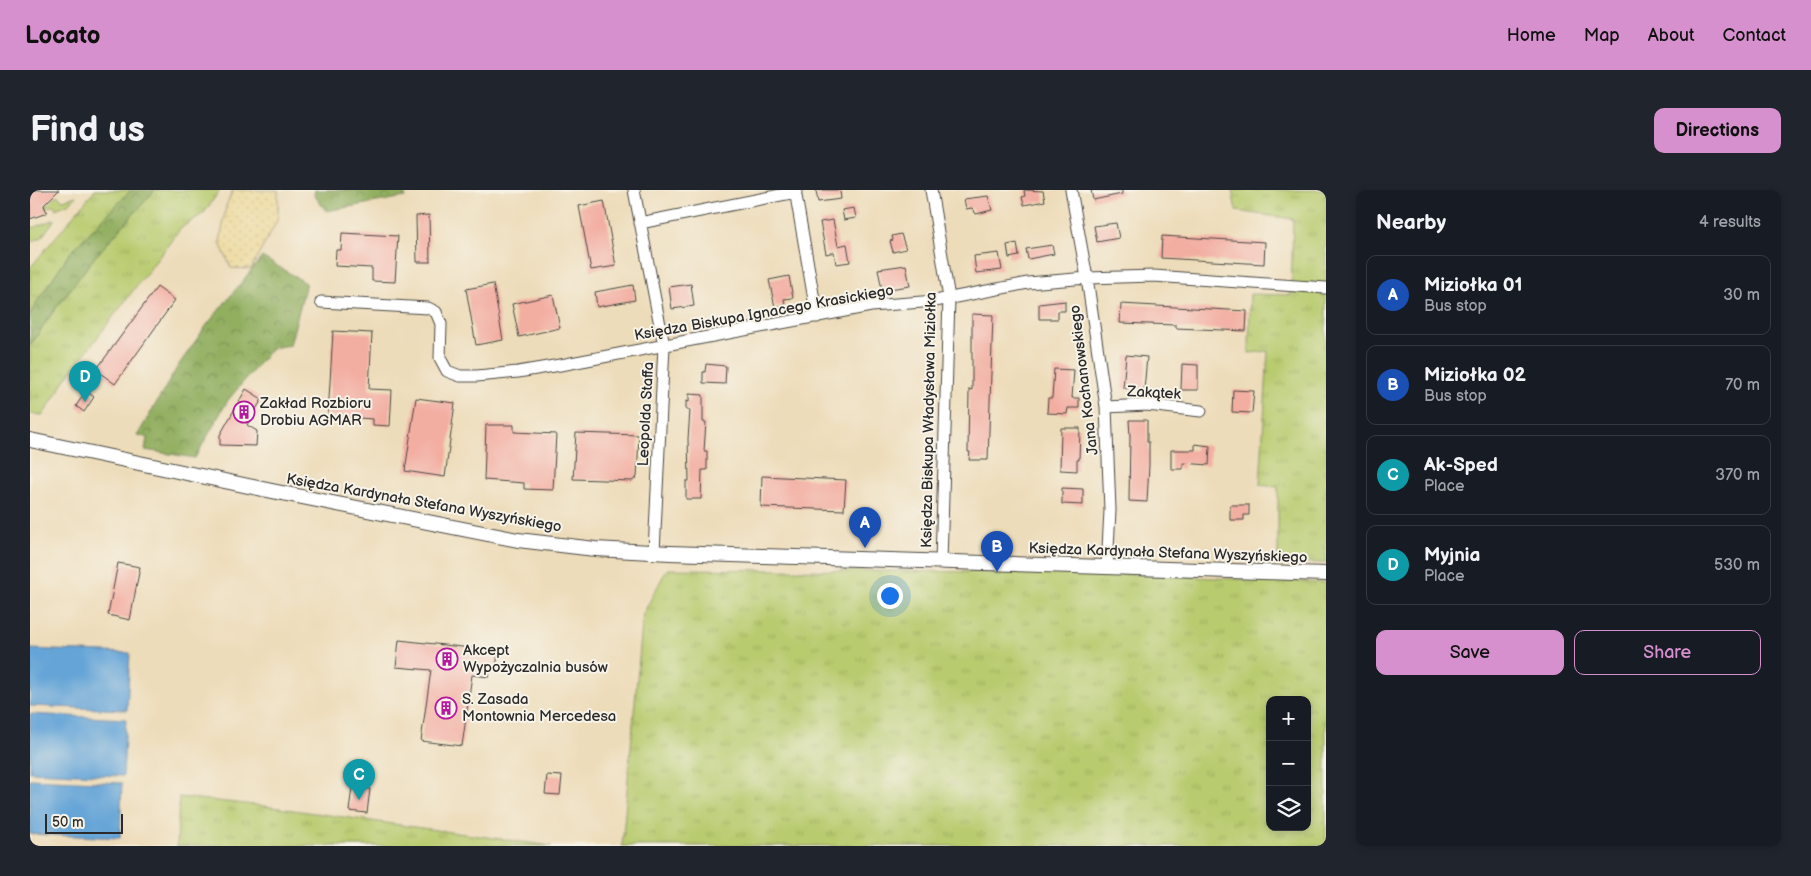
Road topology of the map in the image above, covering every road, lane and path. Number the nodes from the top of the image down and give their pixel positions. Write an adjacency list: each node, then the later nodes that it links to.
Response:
1 (634, 190): 5 (street, Leopolda Staffa)
2 (931, 190): 8 (street, Księdza Biskupa Władysława Miziołka)
3 (1071, 190): 6 (street, Jana Kochanowskiego)
4 (795, 191): 5 (street); 10 (street)
5 (640, 223): 11 (street, Leopolda Staffa)
6 (1087, 278): 7 (street, Księdza Biskupa Ignacego Krasickiego); 8 (street, Księdza Biskupa Ignacego Krasickiego); 12 (street, Jana Kochanowskiego)
7 (1326, 288)
8 (949, 298): 10 (street, Księdza Biskupa Ignacego Krasickiego); 16 (street, Księdza Biskupa Władysława Miziołka)
9 (321, 302): 11 (street, Księdza Biskupa Ignacego Krasickiego)
10 (817, 317): 11 (street, Księdza Biskupa Ignacego Krasickiego)
11 (664, 346): 15 (street, Leopolda Staffa)
12 (1106, 407): 13 (street, Zakątek); 17 (street, Jana Kochanowskiego)
13 (1202, 411)
14 (30, 440): 15 (street, Księdza Kardynała Stefana Wyszyńskiego)
15 (654, 552): 16 (street, Księdza Kardynała Stefana Wyszyńskiego)
16 (941, 562): 17 (street, Księdza Kardynała Stefana Wyszyńskiego)
17 (1107, 568): 18 (street, Księdza Kardynała Stefana Wyszyńskiego)
18 (1326, 574)

